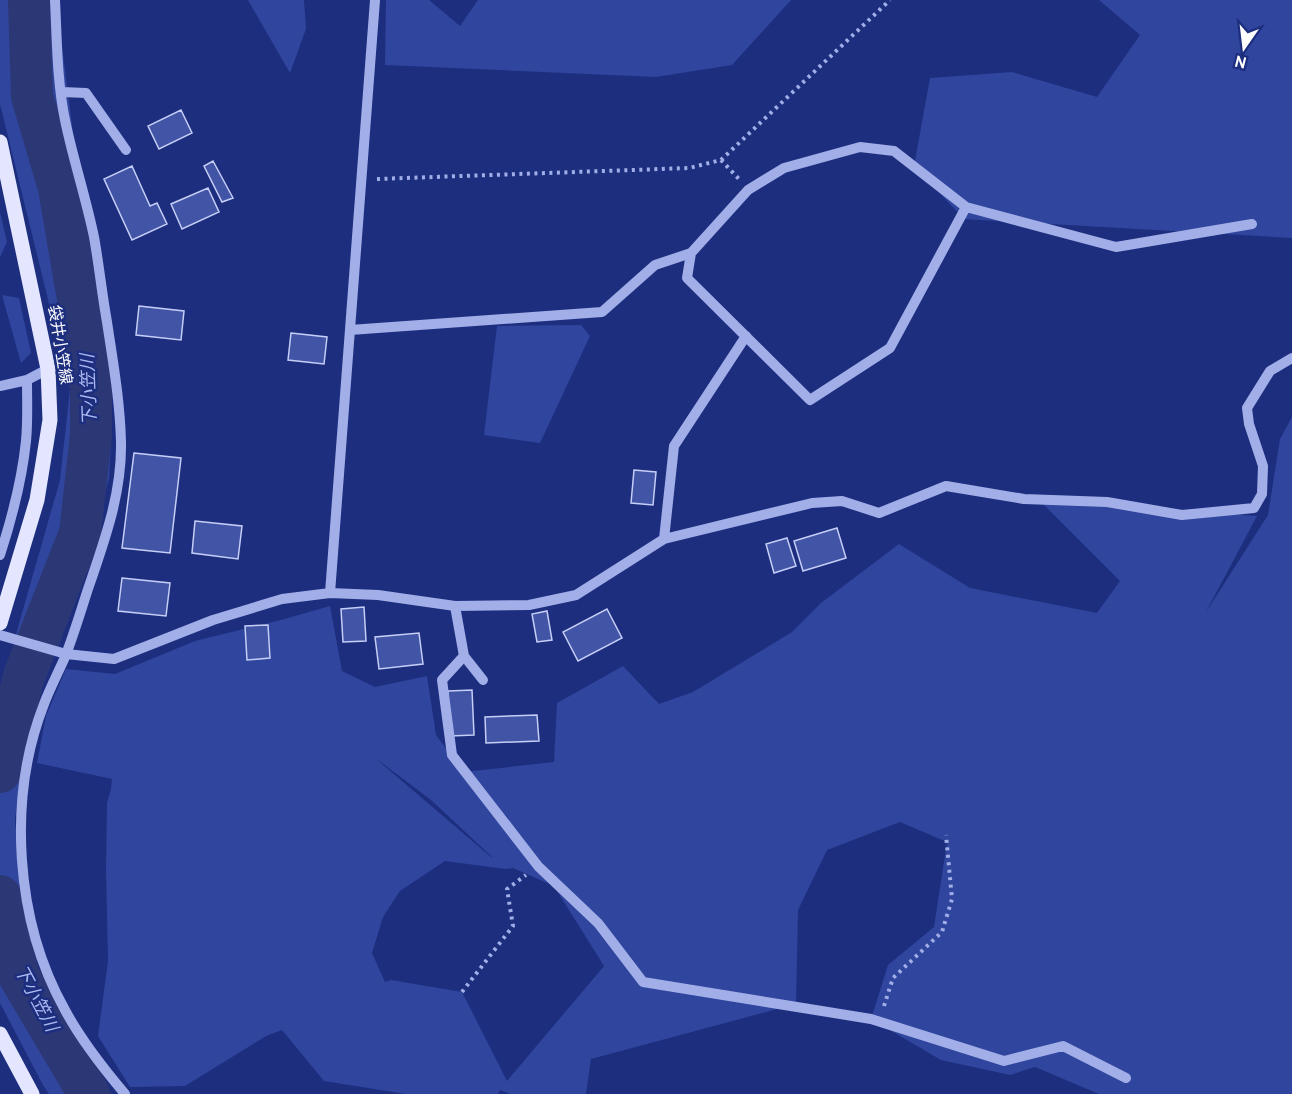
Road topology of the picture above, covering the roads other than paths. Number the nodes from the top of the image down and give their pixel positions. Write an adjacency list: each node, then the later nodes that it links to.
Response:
1 (55, 0): 3 (street)
2 (375, 0): 9 (street)
3 (62, 92): 5 (street); 21 (street)
4 (0, 142): 12 (main road, 袋井小笠線)
5 (126, 150)
6 (966, 207): 7 (street); 8 (street); 10 (street)
7 (1251, 224)
8 (692, 253): 9 (street); 10 (street)
9 (350, 330): 17 (street)
10 (746, 336): 15 (street)
11 (1292, 358): 15 (street)
12 (48, 369): 13 (street); 19 (main road, 袋井小笠線)
13 (27, 380): 14 (street); 16 (street)
14 (0, 386)
15 (664, 540): 18 (street)
16 (0, 555)
17 (330, 593): 18 (street); 21 (street)
18 (455, 606): 22 (street)
19 (0, 623)
20 (0, 635): 21 (street)
21 (66, 654): 27 (street)
22 (464, 656): 23 (street); 25 (street)
23 (483, 680)
24 (0, 1034): 26 (main road)
25 (1126, 1078)
26 (32, 1094)
27 (125, 1094)

